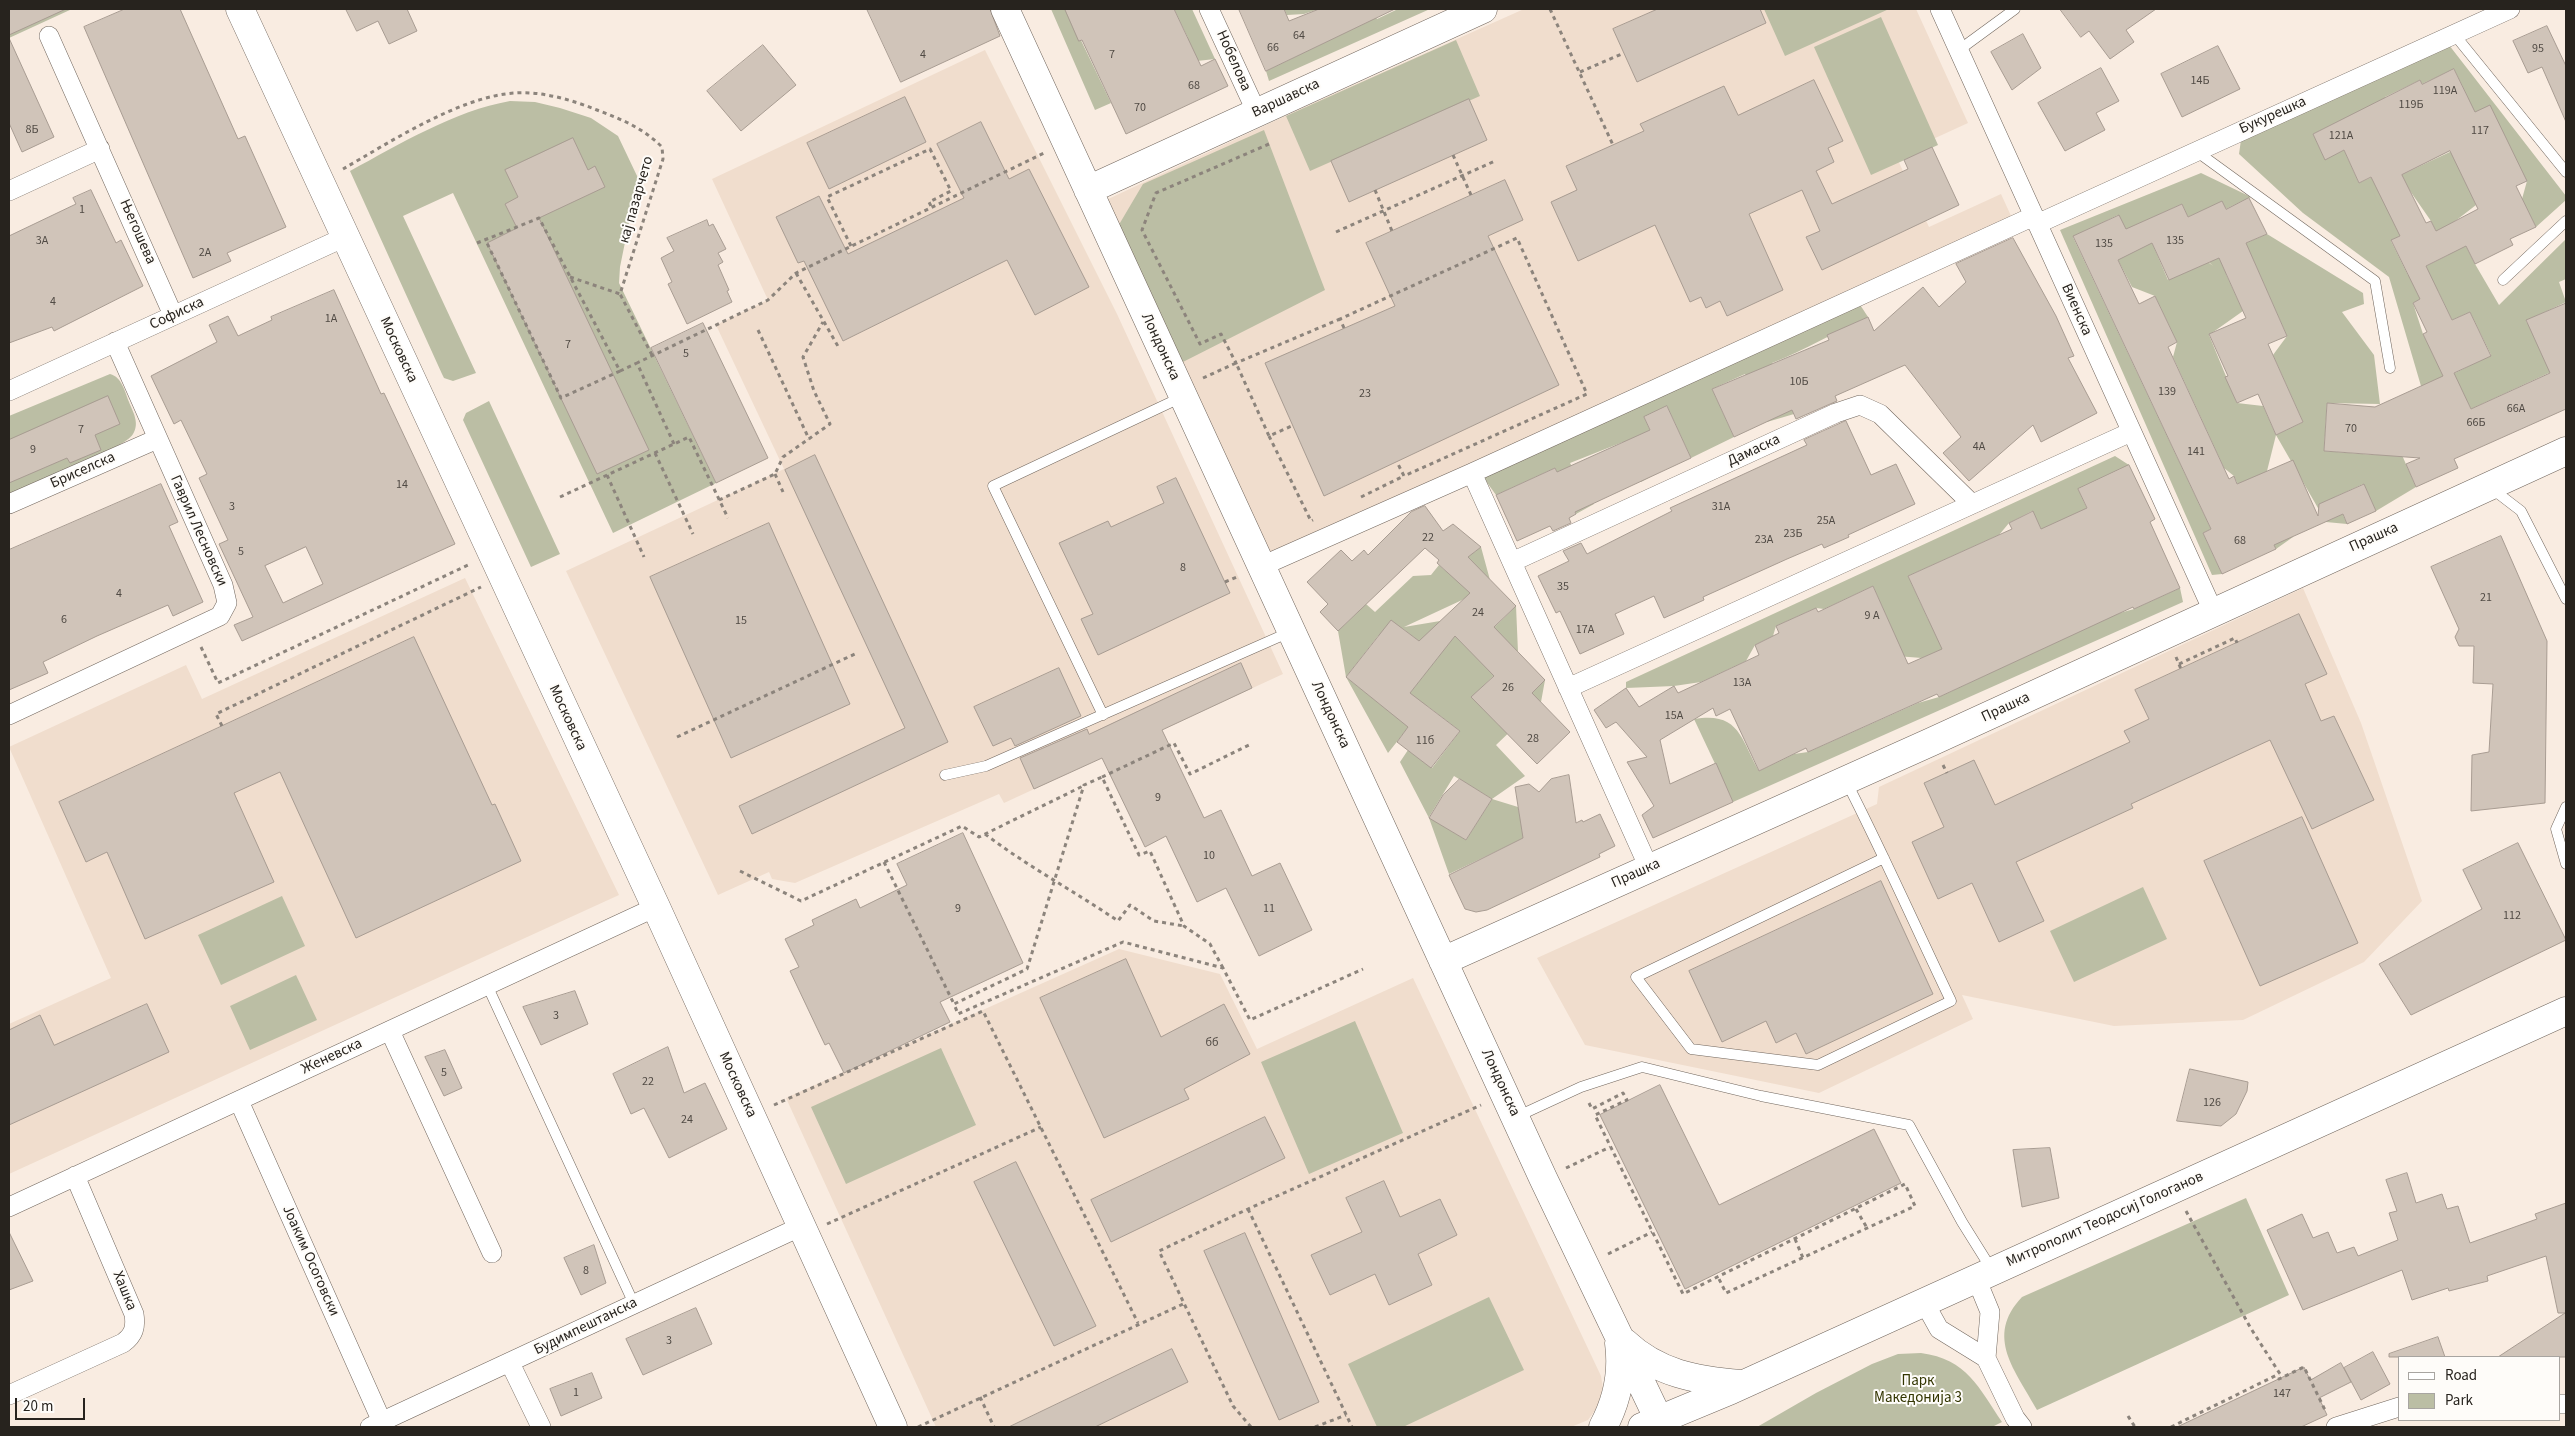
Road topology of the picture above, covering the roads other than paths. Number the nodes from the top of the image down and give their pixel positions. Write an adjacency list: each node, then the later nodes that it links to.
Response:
1 (240, 9): 19 (street, Московска)
2 (1005, 9): 15 (street, Лондонска)
3 (1209, 9): 11 (street, Нобелова)
4 (1483, 9): 11 (street, Варшавска)
5 (1940, 9): 10 (street, Виенска)
6 (2015, 9): 10 (lane)
7 (2510, 9): 8 (street, Букурешка)
8 (2454, 34): 13 (street, Букурешка); 14 (lane)
9 (49, 36): 12 (street, Његошева)
10 (1959, 50): 17 (street, Виенска)
11 (1257, 113): 15 (street, Варшавска)
12 (100, 149): 16 (street); 21 (street, Његошева)
13 (2196, 151): 17 (street, Букурешка); 23 (lane)
14 (2566, 172)
15 (1088, 190): 25 (street, Лондонска)
16 (9, 191)
17 (2036, 220): 26 (street, Виенска); 29 (street, Букурешка)
18 (2566, 221): 20 (lane)
19 (345, 237): 21 (street, Софиска); 47 (street, Московска)
20 (2503, 280)
21 (174, 315): 22 (street, Софиска)
22 (115, 342): 24 (street, Софиска); 27 (street, Гаврил Лесновски)
23 (2390, 368)
24 (9, 391)
25 (1182, 393): 34 (street, Лондонска); 40 (lane)
26 (2131, 432): 32 (street); 36 (street, Виенска)
27 (157, 439): 31 (street, Бриселска); 39 (street, Гаврил Лесновски)
28 (2566, 451): 30 (street, Прашка)
29 (1472, 473): 33 (street); 34 (street, Букурешка)
30 (2488, 486): 35 (lane); 36 (street, Прашка)
31 (9, 504)
32 (1972, 504): 33 (street, Дамаска); 38 (street)
33 (1512, 562): 38 (street)
34 (1262, 566): 37 (street, Лондонска)
35 (2566, 599)
36 (2213, 611): 42 (street, Прашка)
37 (1291, 632): 40 (lane); 48 (street, Лондонска)
38 (1568, 688): 46 (street)
39 (9, 715)
40 (1103, 715): 41 (lane)
41 (945, 775)
42 (1845, 780): 44 (lane); 46 (street, Прашка)
43 (2566, 807): 45 (lane)
44 (1884, 858): 44 (lane)
45 (2566, 864)
46 (1649, 868): 48 (street, Прашка)
47 (656, 907): 49 (street, Женевска); 56 (street, Московска)
48 (1443, 961): 53 (street, Лондонска)
49 (487, 985): 51 (street, Женевска); 60 (lane)
50 (2566, 1011): 58 (street, Митрополит Теодосиј Гологанов)
51 (390, 1030): 52 (street, Женевска); 57 (street)
52 (238, 1100): 54 (street, Женевска); 68 (street, Јоаким Осоговски)
53 (1510, 1106): 58 (lane); 61 (street, Лондонска)
54 (75, 1176): 55 (street, Женевска); 65 (street, Хашка)
55 (9, 1207)
56 (804, 1230): 60 (street, Будимпештанска); 71 (street, Московска)
57 (492, 1254)
58 (1984, 1274): 59 (street, Митрополит Теодосиј Гологанов); 62 (street)
59 (1924, 1302): 62 (street); 64 (street, Митрополит Теодосиј Гологанов)
60 (634, 1304): 63 (street, Будимпештанска)
61 (1618, 1334): 64 (street); 69 (street, Лондонска); 72 (street)
62 (1986, 1358): 73 (street)
63 (510, 1363): 68 (street, Будимпештанска); 70 (street)
64 (1742, 1385): 69 (street, Митрополит Теодосиј Гологанов)
65 (9, 1395)
66 (2398, 1407): 67 (street)
67 (2331, 1421)
68 (376, 1424)
69 (1651, 1424)
70 (541, 1427)
71 (893, 1427)
72 (1603, 1427)
73 (2022, 1427)

